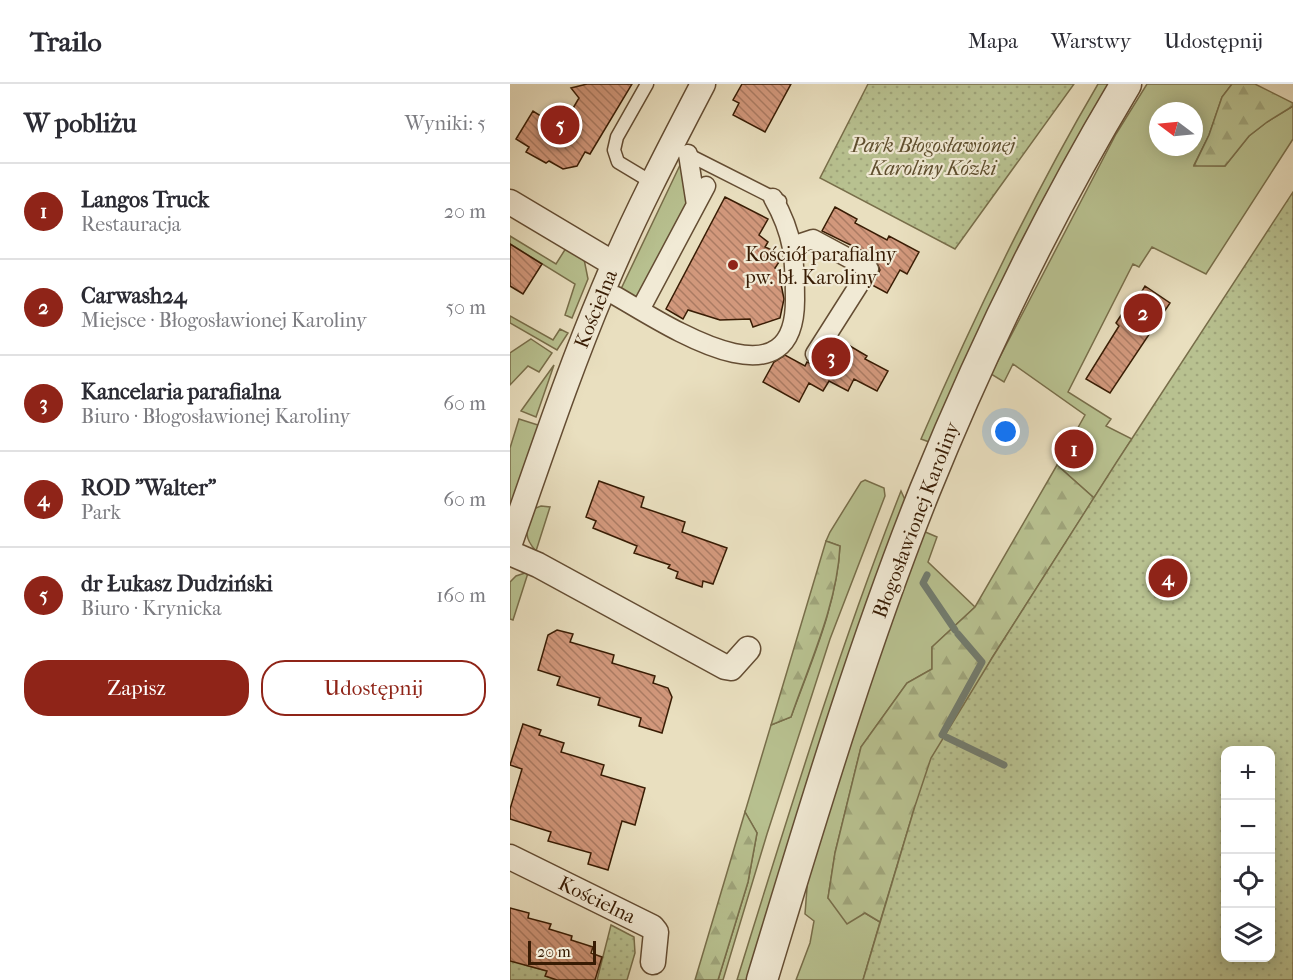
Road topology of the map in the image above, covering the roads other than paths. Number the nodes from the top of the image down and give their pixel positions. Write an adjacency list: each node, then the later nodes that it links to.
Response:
1 (647, 84): 5 (lane)
2 (703, 84): 4 (street, Kościelna)
3 (1126, 84): 20 (street, Błogosławionej Karoliny)
4 (680, 150): 5 (street, Kościelna); 7 (lane); 9 (street)
5 (653, 183): 11 (street, Kościelna)
6 (706, 186): 9 (street)
7 (779, 201): 10 (street)
8 (510, 202): 11 (street)
9 (696, 205): 13 (street)
10 (792, 246): 14 (street); 14 (street)
11 (614, 264): 15 (street, Kościelna)
12 (616, 296): 13 (street)
13 (640, 309): 14 (street)
14 (784, 342)
15 (510, 543)
16 (510, 553): 17 (street)
17 (748, 649)
18 (510, 857): 19 (street, Kościelna)
19 (652, 962)
20 (762, 980)

